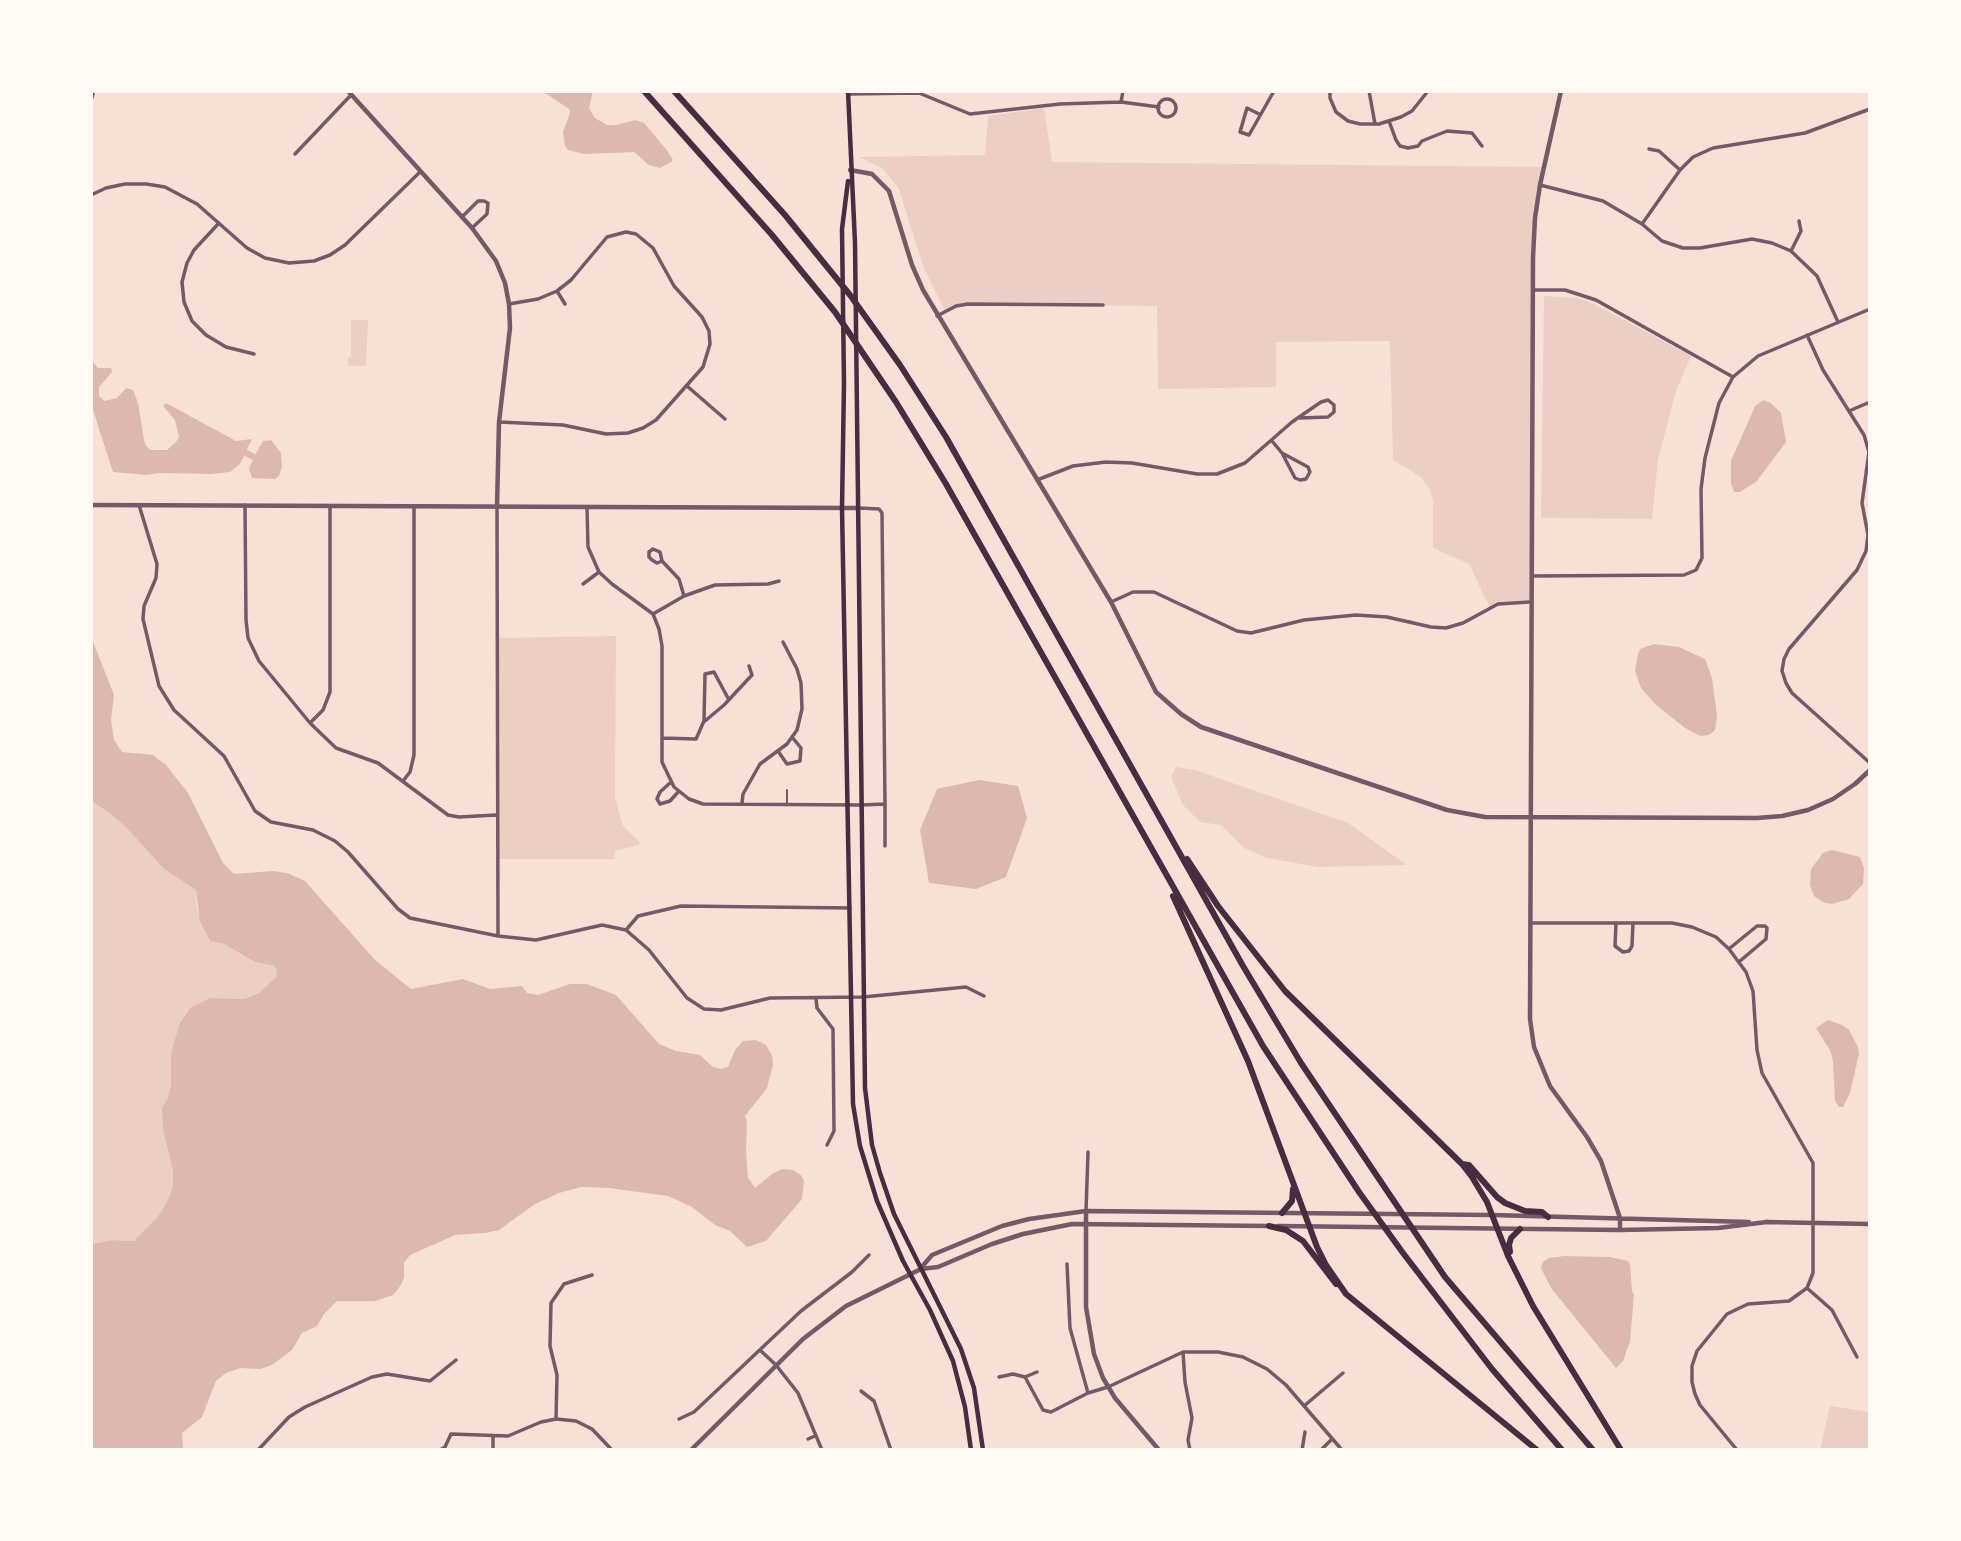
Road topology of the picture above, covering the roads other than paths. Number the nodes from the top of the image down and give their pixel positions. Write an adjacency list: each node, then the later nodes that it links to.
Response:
1 (94, 91): 13 (street)
2 (644, 91): 95 (highway)
3 (674, 91): 91 (highway)
4 (1122, 91): 14 (street)
5 (1274, 91): 17 (street)
6 (1330, 91): 19 (street)
7 (1370, 91): 19 (street)
8 (1428, 91): 18 (street)
9 (1561, 91): 26 (street)
10 (876, 92): 12 (street); 14 (street)
11 (349, 93): 22 (street); 25 (street)
12 (848, 93): 23 (main road)
13 (91, 100)
14 (1121, 102): 15 (street)
15 (1158, 107): 15 (street)
16 (1870, 109): 24 (street)
17 (1259, 114): 17 (street)
18 (1390, 121): 19 (street); 20 (street)
19 (1375, 124)
20 (1482, 146)
21 (1648, 149): 24 (street)
22 (295, 154)
23 (850, 170): 40 (street); 61 (main road); 62 (main road)
24 (1680, 170): 31 (street)
25 (420, 172): 28 (street); 30 (street)
26 (1540, 185): 31 (street); 34 (street)
27 (91, 195): 30 (street)
28 (462, 217): 32 (street); 32 (street)
29 (1799, 221): 33 (street)
30 (219, 223): 43 (street)
31 (1642, 224): 33 (street)
32 (472, 228): 36 (street)
33 (1791, 251): 41 (street)
34 (1532, 290): 44 (street); 65 (street)
35 (557, 292): 36 (street); 37 (street); 45 (street)
36 (509, 304): 50 (street)
37 (565, 304)
38 (1103, 306): 40 (street)
39 (1870, 309): 41 (street)
40 (937, 316): 53 (street)
41 (1838, 322): 42 (street)
42 (1807, 335): 44 (street); 47 (street)
43 (254, 354)
44 (1733, 377): 65 (street)
45 (687, 386): 49 (street); 50 (street)
46 (1870, 402): 47 (street)
47 (1848, 411): 80 (street)
48 (1300, 418): 48 (street); 51 (street)
49 (725, 419)
50 (499, 422): 59 (street)
51 (1271, 441): 52 (street); 53 (street)
52 (1282, 453): 52 (street)
53 (1037, 480): 69 (street)
54 (91, 505): 55 (street)
55 (139, 505): 56 (street); 101 (street)
56 (245, 505): 57 (street); 76 (street)
57 (330, 506): 58 (street); 76 (street)
58 (414, 506): 59 (street); 82 (street)
59 (497, 507): 60 (street); 92 (street)
60 (587, 507): 61 (street); 64 (street)
61 (842, 508): 62 (street); 89 (main road)
62 (857, 508): 88 (street); 90 (main road)
63 (662, 561): 63 (street); 68 (street)
64 (600, 572): 67 (street); 71 (street)
65 (1530, 576): 70 (street)
66 (779, 581): 68 (street)
67 (583, 584)
68 (684, 596): 71 (street)
69 (1111, 602): 70 (street); 93 (street)
70 (1530, 602): 93 (street)
71 (653, 614): 78 (street)
72 (783, 642): 77 (street)
73 (748, 666): 74 (street)
74 (729, 700): 75 (street); 75 (street)
75 (704, 722): 78 (street)
76 (310, 723): 82 (street)
77 (792, 737): 79 (street); 79 (street)
78 (662, 738): 83 (street)
79 (778, 751): 86 (street)
80 (1870, 763)
81 (1870, 770): 93 (street)
82 (402, 781): 92 (street)
83 (670, 783): 85 (street); 85 (street)
84 (787, 790): 87 (lane)
85 (679, 792): 86 (street)
86 (742, 803): 87 (street)
87 (787, 804): 89 (street)
88 (885, 804): 90 (street); 94 (street)
89 (847, 805): 90 (street); 96 (main road)
90 (861, 805): 106 (main road)
91 (1157, 813): 111 (highway); 171 (highway)
92 (496, 815): 101 (street)
93 (1530, 818): 97 (street)
94 (885, 846)
95 (1157, 861): 110 (highway); 170 (highway)
96 (850, 908): 100 (street); 105 (main road)
97 (1530, 923): 98 (street); 117 (street)
98 (1616, 923): 99 (street); 99 (street)
99 (1633, 923): 102 (street)
100 (626, 930): 101 (street); 107 (street)
101 (498, 936)
102 (1730, 949): 103 (street); 103 (street)
103 (1740, 961): 120 (street)
104 (984, 996): 106 (street)
105 (851, 997): 106 (street); 107 (street); 130 (main road)
106 (863, 997): 129 (main road)
107 (816, 998): 108 (street)
108 (827, 1145)
109 (1088, 1152): 112 (street)
110 (1284, 1157): 113 (highway); 114 (highway)
111 (1462, 1164): 115 (highway); 116 (highway)
112 (1086, 1212): 113 (street); 119 (street); 129 (street)
113 (1282, 1213): 114 (street)
114 (1305, 1213): 115 (street); 123 (highway)
115 (1492, 1215): 116 (street); 124 (highway)
116 (1548, 1217): 117 (street)
117 (1620, 1218): 118 (street); 126 (street)
118 (1767, 1222): 120 (street); 126 (street)
119 (1086, 1224): 122 (street); 129 (street); 144 (street)
120 (1813, 1224): 121 (street); 133 (street)
121 (1870, 1224)
122 (1269, 1226): 123 (street); 132 (highway)
123 (1310, 1226): 124 (street); 132 (highway)
124 (1499, 1229): 125 (street); 134 (highway)
125 (1520, 1229): 126 (street); 134 (highway)
126 (1620, 1230)
127 (869, 1255): 135 (street)
128 (1066, 1264): 146 (street)
129 (921, 1269): 130 (street); 163 (main road)
130 (910, 1274): 139 (street); 162 (main road)
131 (592, 1275): 148 (street)
132 (1342, 1288): 169 (highway)
133 (1807, 1288): 137 (street); 173 (street)
134 (1525, 1290): 172 (highway)
135 (761, 1351): 139 (street); 149 (street)
136 (1184, 1352): 144 (street); 147 (street); 165 (street)
137 (1857, 1357)
138 (456, 1360): 155 (street)
139 (776, 1365): 152 (street); 159 (street)
140 (1037, 1372): 143 (street)
141 (1343, 1373): 147 (street)
142 (999, 1377): 143 (street)
143 (1025, 1377): 146 (street)
144 (1108, 1388): 146 (street); 164 (street)
145 (861, 1391): 161 (street)
146 (1088, 1393)
147 (1304, 1406): 153 (street)
148 (556, 1419): 151 (street); 158 (street)
149 (679, 1419)
150 (1305, 1432): 166 (street)
151 (493, 1436): 156 (street); 157 (street)
152 (815, 1436): 154 (street); 160 (street)
153 (1332, 1438): 167 (street); 168 (street)
154 (808, 1439)
155 (258, 1450)
156 (440, 1450)
157 (493, 1450)
158 (612, 1450)
159 (691, 1450)
160 (822, 1450)
161 (891, 1450)
162 (971, 1450)
163 (983, 1450)
164 (1158, 1450)
165 (1190, 1450)
166 (1303, 1450)
167 (1321, 1450)
168 (1342, 1450)
169 (1537, 1450)
170 (1562, 1450)
171 (1593, 1450)
172 (1621, 1450)
173 (1737, 1450)

